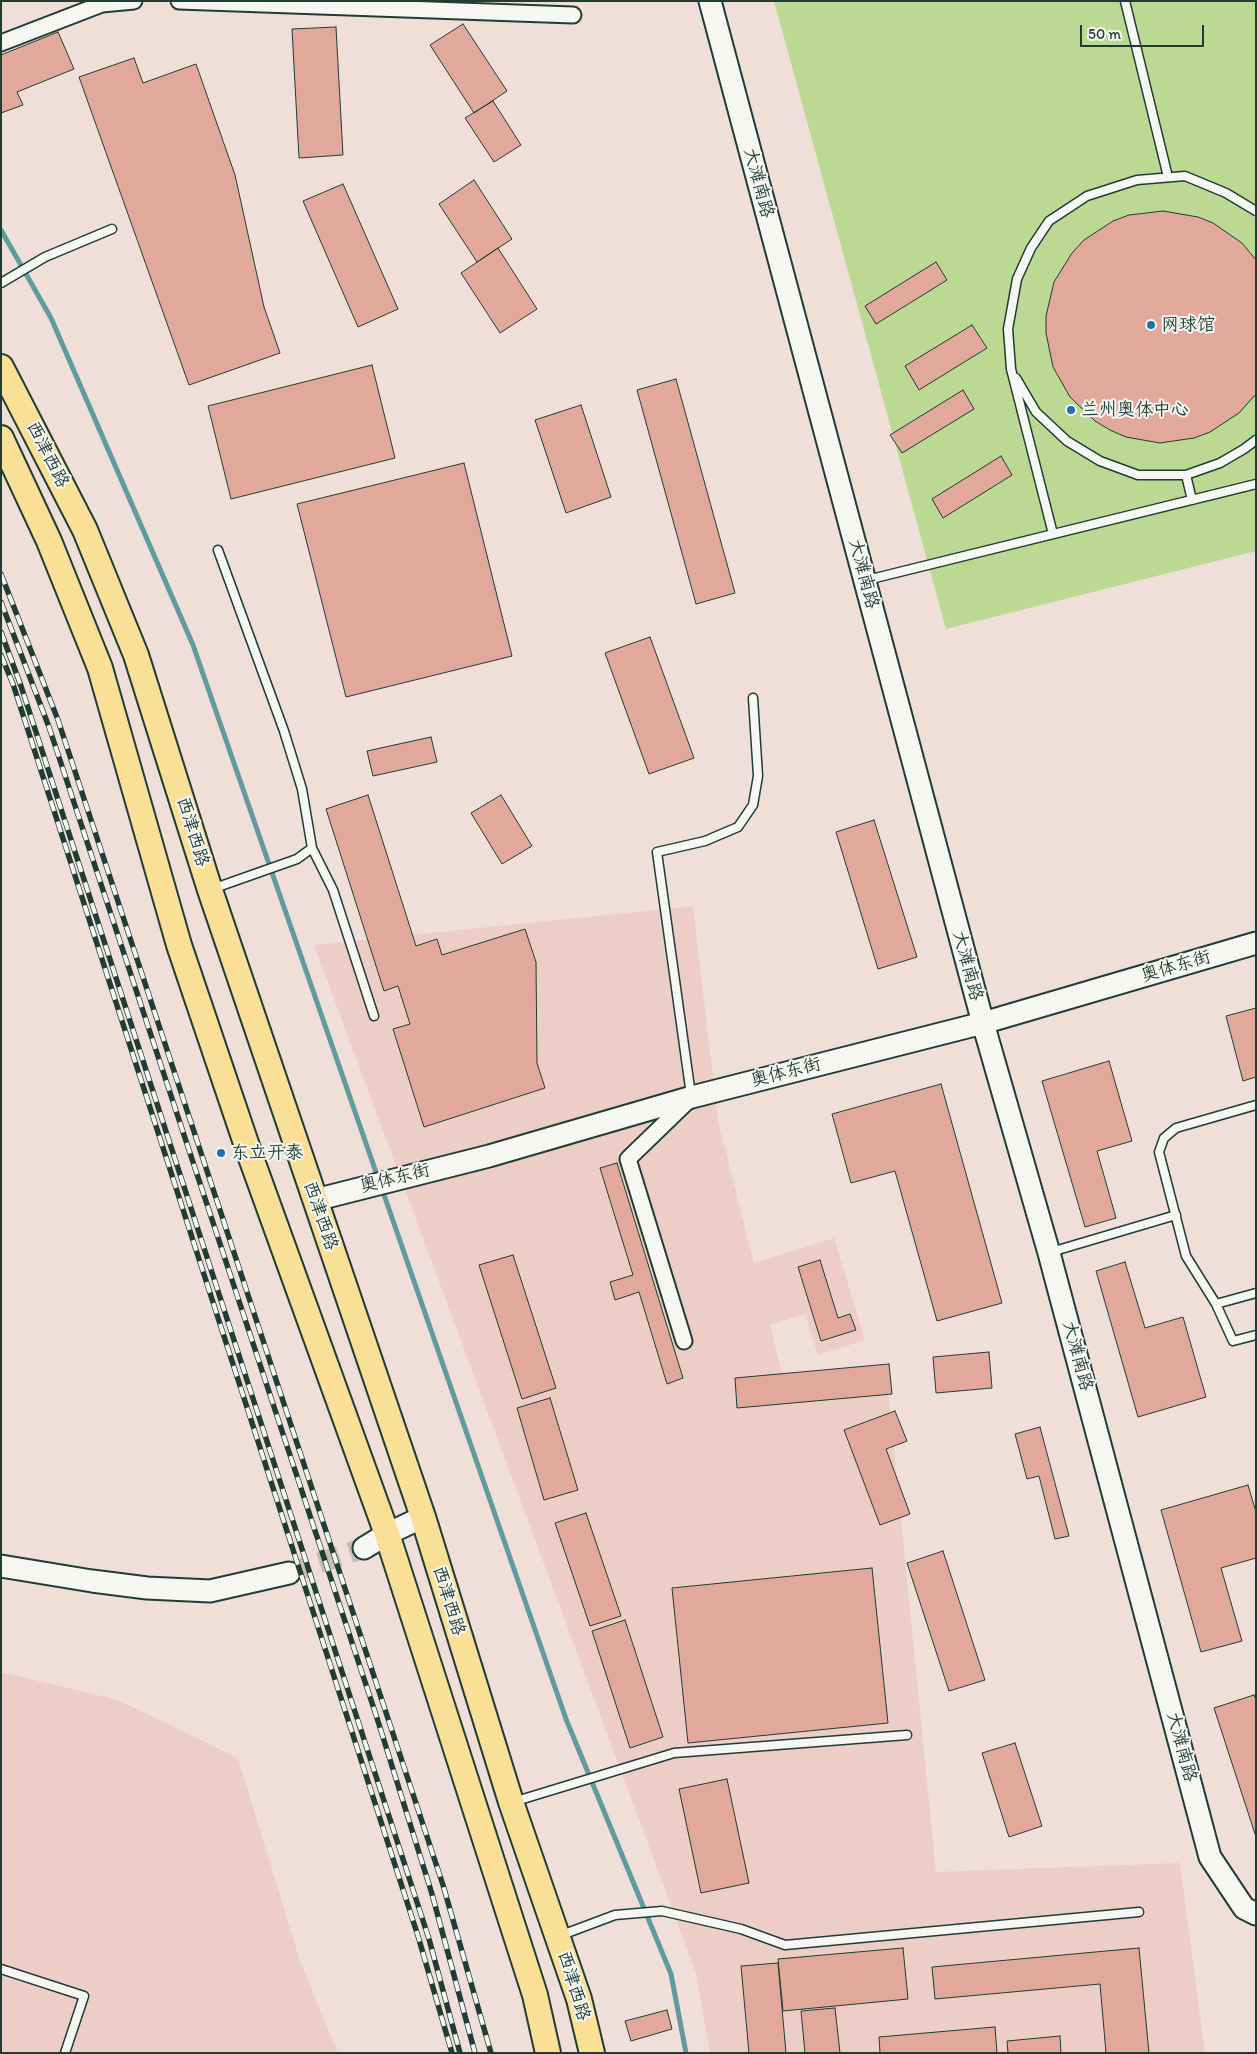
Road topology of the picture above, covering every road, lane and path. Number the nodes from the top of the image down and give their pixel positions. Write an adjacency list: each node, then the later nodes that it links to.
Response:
1 (134, 1): 5 (street)
2 (179, 1): 6 (street)
3 (710, 1): 23 (street, 大滩南路)
4 (1125, 1): 8 (lane)
5 (102, 3): 7 (street)
6 (574, 15)
7 (1, 43)
8 (1168, 177): 9 (lane); 13 (lane)
9 (1256, 211)
10 (112, 229): 11 (lane)
11 (1, 282)
12 (1, 366): 19 (main road, 西津西路)
13 (1011, 369): 16 (lane); 20 (lane)
14 (1, 438): 21 (main road, 西津西路)
15 (1256, 440): 16 (lane)
16 (1186, 475): 18 (lane)
17 (1256, 484): 18 (lane)
18 (1192, 500): 20 (lane)
19 (85, 530): 21 (main road); 26 (main road, 西津西路)
20 (1053, 534): 23 (lane)
21 (49, 541): 40 (main road, 西津西路)
22 (218, 550): 25 (lane)
23 (865, 581): 29 (street, 大滩南路)
24 (753, 698): 30 (lane)
25 (312, 848): 26 (lane); 28 (lane)
26 (210, 890): 32 (main road, 西津西路)
27 (1256, 943): 29 (street, 奥体东街)
28 (374, 1016)
29 (983, 1023): 30 (street, 奥体东街); 34 (street, 大滩南路)
30 (692, 1097): 32 (street, 奥体东街); 38 (street)
31 (1256, 1105): 33 (lane)
32 (315, 1200): 39 (main road, 西津西路)
33 (1176, 1215): 34 (lane); 36 (lane)
34 (1049, 1253): 47 (street, 大滩南路)
35 (1256, 1293): 36 (lane)
36 (1216, 1304): 37 (lane)
37 (1256, 1335)
38 (684, 1342)
39 (423, 1517): 40 (street); 45 (main road, 西津西路)
40 (387, 1534): 41 (street); 51 (main road, 西津西路)
41 (364, 1548)
42 (1, 1566): 43 (street)
43 (289, 1574)
44 (907, 1735): 45 (lane)
45 (511, 1802): 48 (main road, 西津西路)
46 (1140, 1912): 48 (lane)
47 (1256, 1914)
48 (558, 1937): 52 (main road, 西津西路)
49 (1, 1969): 50 (lane)
50 (65, 2053)
51 (548, 2053)
52 (592, 2053)

